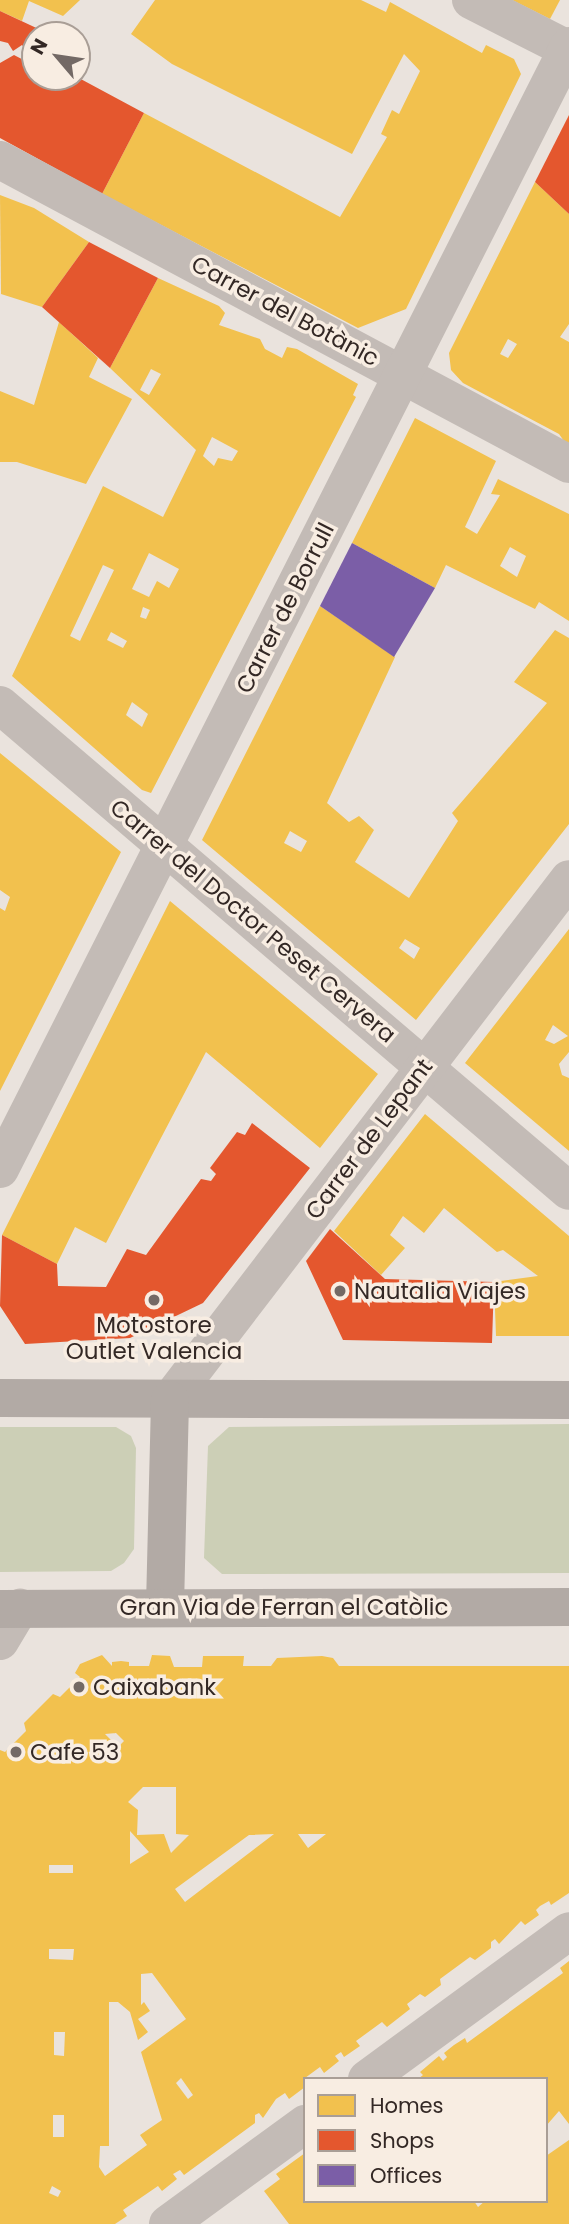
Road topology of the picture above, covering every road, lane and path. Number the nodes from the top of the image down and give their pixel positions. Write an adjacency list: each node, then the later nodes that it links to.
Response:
1 (471, 0): 2 (street)
2 (569, 48): 4 (street, Carrer de Borrull)
3 (0, 160): 4 (street, Carrer del Botànic)
4 (403, 374): 5 (street, Carrer del Botànic); 7 (street, Carrer de Borrull)
5 (569, 464)
6 (0, 705): 7 (street, Carrer del Doctor Peset Cervera)
7 (164, 846): 9 (street, Carrer del Doctor Peset Cervera); 10 (street, Carrer de Borrull)
8 (569, 879): 9 (street, Carrer de Lepant)
9 (424, 1065): 11 (street, Carrer del Doctor Peset Cervera); 14 (street, Carrer de Lepant)
10 (0, 1169)
11 (569, 1191)
12 (0, 1398): 14 (main road)
13 (569, 1399): 14 (main road)
14 (170, 1400): 15 (main road)
15 (165, 1606): 16 (main road, Gran Via de Ferran el Catòlic); 17 (main road, Gran Via de Ferran el Catòlic)
16 (569, 1606)
17 (10, 1609): 18 (street)
18 (0, 1641)
19 (569, 1931): 20 (street)
20 (370, 2077)
21 (303, 2125): 22 (street)
22 (168, 2224)

